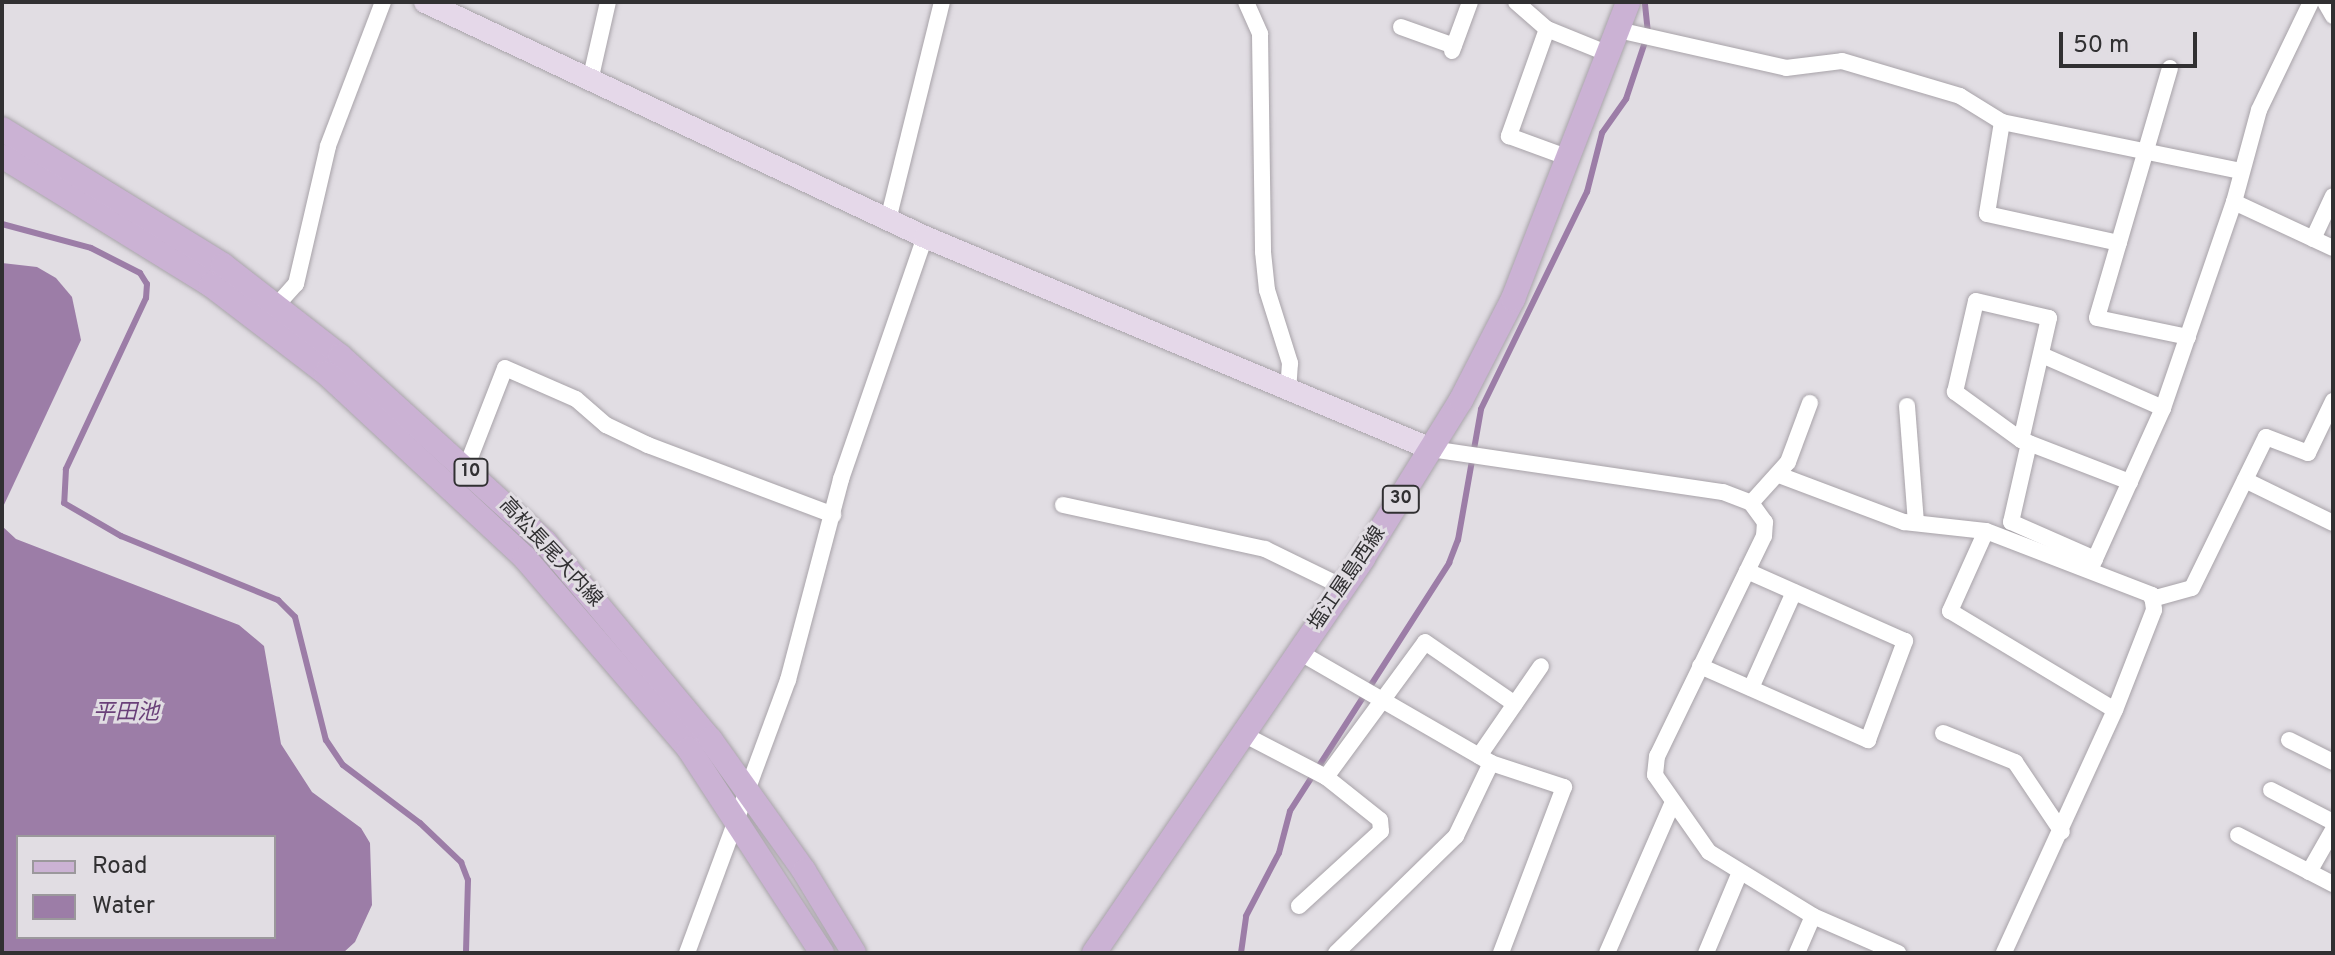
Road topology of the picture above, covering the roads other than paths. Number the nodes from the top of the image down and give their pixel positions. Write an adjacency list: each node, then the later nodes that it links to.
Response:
1 (383, 2): 31 (street)
2 (425, 2): 17 (street)
3 (608, 2): 17 (street)
4 (942, 2): 26 (street)
5 (1246, 2): 34 (street)
6 (1470, 2): 12 (street)
7 (1516, 2): 13 (street)
8 (1628, 2): 14 (main road, 塩江屋島西線 / 30)
9 (2311, 2): 23 (street)
10 (2325, 2): 11 (street)
11 (2333, 16)
12 (1401, 27)
13 (1547, 29): 15 (street); 22 (street)
14 (1618, 30): 15 (main road, 塩江屋島西線 / 30); 18 (street)
15 (1609, 54): 22 (main road, 塩江屋島西線 / 30)
16 (2170, 68): 20 (street)
17 (590, 81): 26 (street)
18 (2002, 122): 20 (street); 29 (street)
19 (2, 129): 31 (main road, 高松長尾大内線 / 10)
20 (2146, 151): 23 (street); 29 (street)
21 (2, 156): 73 (main road, 高松長尾大内線 / 10)
22 (1569, 158): 41 (main road, 塩江屋島西線 / 30)
23 (2240, 171): 25 (street)
24 (2333, 197): 28 (street)
25 (2234, 202): 28 (street); 32 (street)
26 (888, 220): 27 (street)
27 (925, 237): 34 (street); 48 (street)
28 (2313, 239): 30 (street)
29 (2119, 243): 32 (street)
30 (2333, 248)
31 (276, 306): 42 (main road, 高松長尾大内線 / 10)
32 (2188, 337): 38 (street)
33 (2044, 356): 38 (street); 40 (street); 40 (street)
34 (1288, 389): 41 (street)
35 (2333, 401): 39 (street)
36 (1810, 403): 43 (street)
37 (1907, 406): 49 (street)
38 (2163, 408): 45 (street)
39 (2328, 424): 44 (street)
40 (2025, 442): 45 (street); 52 (street)
41 (1431, 449): 46 (street); 54 (main road, 塩江屋島西線 / 30)
42 (466, 468): 48 (street); 70 (main road, 高松長尾大内線 / 10)
43 (1779, 475): 46 (street); 49 (street)
44 (2245, 480): 50 (street); 56 (street)
45 (2130, 482): 52 (street)
46 (1751, 503): 53 (street)
47 (1063, 505): 54 (street)
48 (833, 515): 70 (street)
49 (1916, 522): 51 (street)
50 (2333, 523)
51 (1986, 531): 52 (street); 63 (street)
52 (2093, 564): 56 (street)
53 (1747, 571): 55 (street); 59 (street)
54 (1343, 587): 57 (main road, 塩江屋島西線 / 30)
55 (1794, 592): 60 (street); 60 (street)
56 (2152, 599): 63 (street)
57 (1299, 652): 61 (street); 65 (main road, 塩江屋島西線 / 30)
58 (1541, 666): 62 (street)
59 (1700, 666): 60 (street); 72 (street)
60 (1751, 688)
61 (1382, 696): 62 (street); 67 (street); 69 (street)
62 (1515, 704): 67 (street)
63 (2115, 710): 76 (street)
64 (1943, 733): 76 (street)
65 (1243, 734): 69 (street); 86 (main road, 塩江屋島西線 / 30)
66 (2289, 740): 68 (street)
67 (1485, 760): 87 (street); 88 (street)
68 (2333, 762)
69 (1319, 773): 81 (street)
70 (746, 788): 73 (street); 85 (main road, 高松長尾大内線 / 10)
71 (2271, 790): 74 (street)
72 (1673, 802): 78 (street); 89 (street)
73 (739, 819): 83 (street); 84 (main road, 高松長尾大内線 / 10)
74 (2333, 822)
75 (2333, 830): 79 (street)
76 (2062, 832): 93 (street)
77 (2238, 835): 79 (street)
78 (1740, 872): 82 (street); 90 (street)
79 (2309, 872): 80 (street)
80 (2333, 884)
81 (1299, 906)
82 (1813, 916): 91 (street); 92 (street)
83 (687, 953)
84 (822, 953)
85 (854, 953)
86 (1094, 953)
87 (1336, 953)
88 (1501, 953)
89 (1607, 953)
90 (1706, 953)
91 (1797, 953)
92 (1898, 953)
93 (2004, 953)

